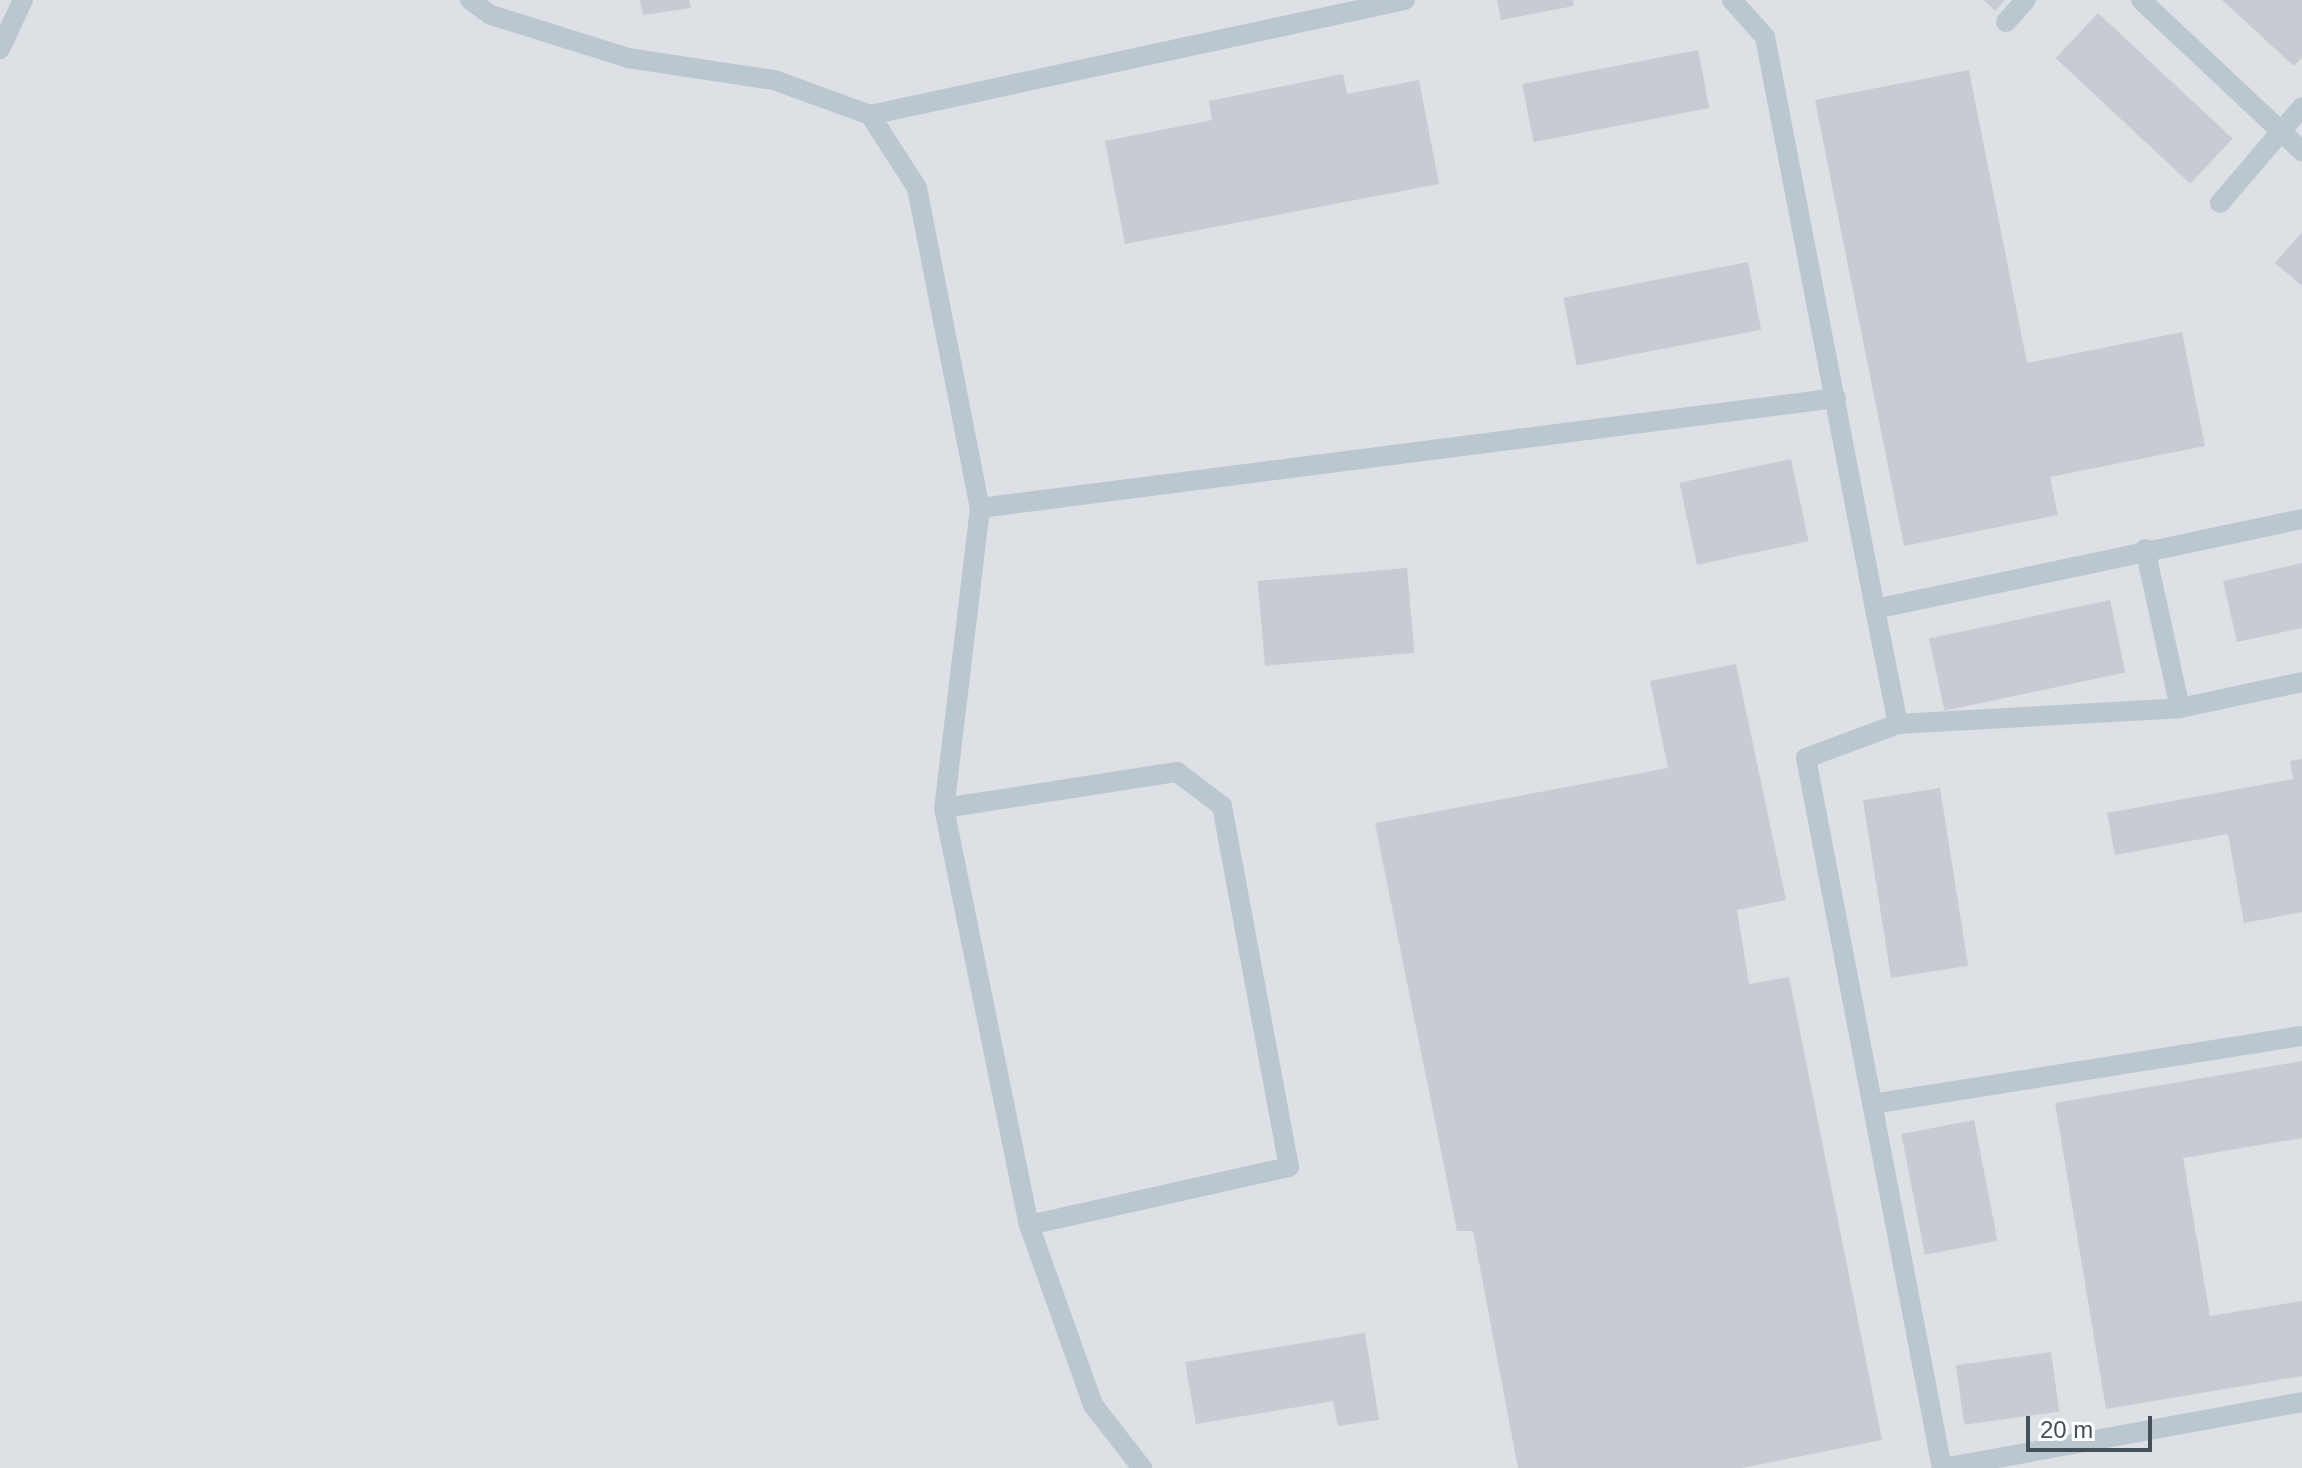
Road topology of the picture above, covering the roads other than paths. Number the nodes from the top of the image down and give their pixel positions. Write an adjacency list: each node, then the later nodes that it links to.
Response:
1 (23, 0): 8 (lane)
2 (470, 0): 10 (lane)
3 (1405, 0): 10 (lane)
4 (1732, 0): 14 (lane)
5 (2026, 0): 7 (lane)
6 (2141, 0): 11 (lane)
7 (2006, 22)
8 (0, 49)
9 (2302, 107): 11 (lane)
10 (870, 115): 15 (lane)
11 (2281, 132): 12 (lane); 13 (lane)
12 (2302, 151)
13 (2220, 203)
14 (1836, 398): 15 (lane); 18 (lane)
15 (980, 508): 22 (lane)
16 (2302, 519): 17 (lane)
17 (2145, 549): 18 (lane); 20 (lane)
18 (1875, 609): 21 (lane)
19 (2302, 682): 20 (lane)
20 (2180, 708): 21 (lane)
21 (1898, 724): 24 (lane)
22 (944, 808): 25 (lane); 25 (lane)
23 (2302, 1036): 24 (lane)
24 (1872, 1104): 28 (lane)
25 (1029, 1225): 27 (lane)
26 (2302, 1402): 28 (lane)
27 (1142, 1468)
28 (1942, 1468)

